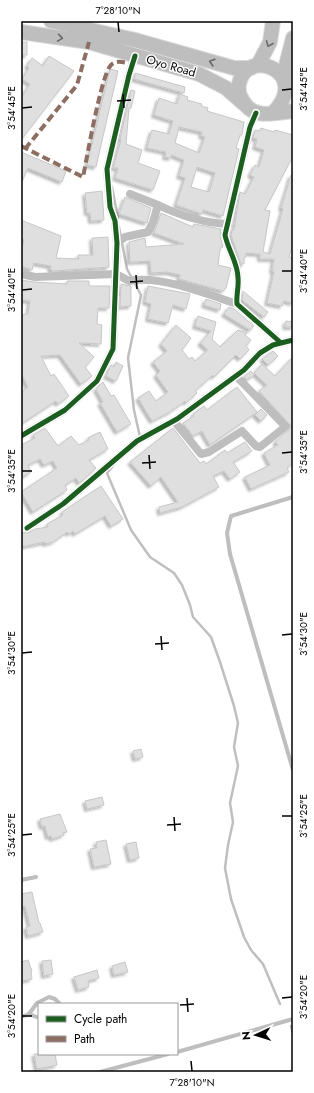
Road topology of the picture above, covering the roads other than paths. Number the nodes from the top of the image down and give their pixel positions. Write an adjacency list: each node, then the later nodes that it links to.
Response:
1 (51, 21): 6 (highway, Oyo Road, one-way to 1)
2 (273, 21): 6 (highway, one-way to 6)
3 (21, 32): 5 (highway, Oyo Road, one-way to 5)
4 (293, 38): 7 (highway)
5 (135, 56): 8 (highway, Oyo Road); 15 (street)
6 (255, 66): 7 (highway); 8 (highway)
7 (288, 79): 11 (highway)
8 (244, 103): 10 (highway)
9 (293, 111): 11 (highway)
10 (256, 113): 11 (highway); 14 (street)
11 (273, 113)
12 (130, 194): 13 (street)
13 (158, 204): 14 (street); 15 (street)
14 (228, 224): 18 (street)
15 (121, 241): 17 (street)
16 (21, 274): 17 (street)
17 (116, 274): 18 (street); 23 (street)
18 (236, 304): 20 (street)
19 (293, 340): 20 (street)
20 (280, 342): 21 (street)
21 (236, 376): 22 (street); 22 (street)
22 (174, 421): 25 (street)
23 (21, 436)
24 (293, 497): 26 (lane)
25 (27, 528)
26 (293, 770)
27 (36, 877): 28 (lane)
28 (21, 880)
29 (59, 1003): 30 (lane)
30 (30, 1014): 31 (lane); 32 (lane)
31 (21, 1017)
32 (38, 1018)
33 (293, 1019): 34 (lane)
34 (178, 1052)
35 (164, 1055): 36 (lane)
36 (100, 1072)

